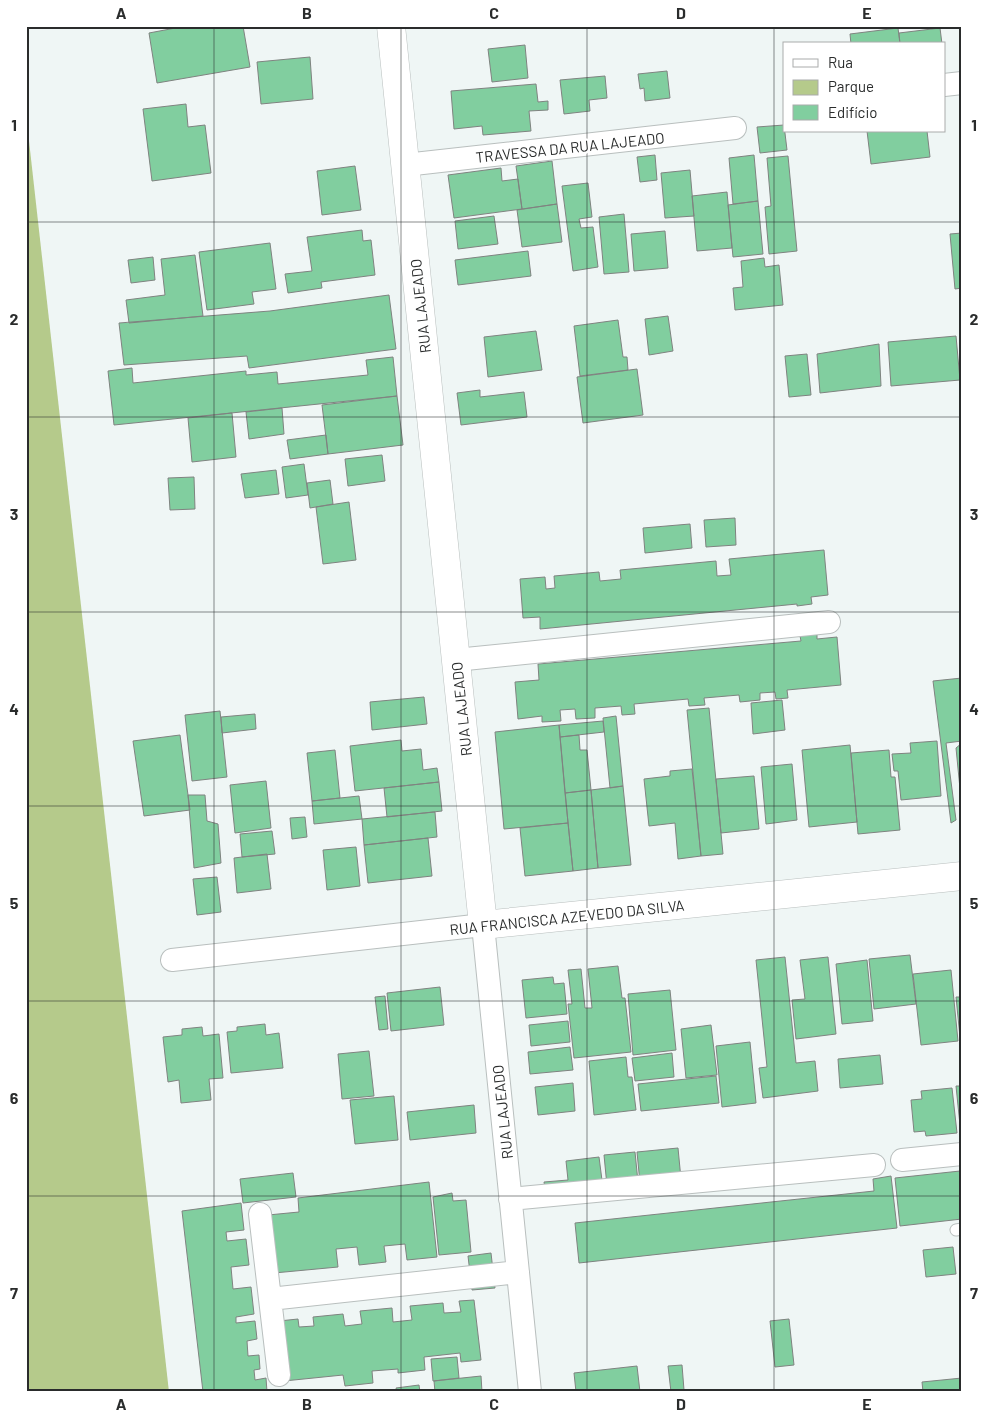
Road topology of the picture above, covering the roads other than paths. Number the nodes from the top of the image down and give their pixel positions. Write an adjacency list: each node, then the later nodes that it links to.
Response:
1 (391, 26): 5 (street, RUA LAJEADO)
2 (962, 82): 3 (street)
3 (946, 84)
4 (735, 128): 5 (street, TRAVESSA DA RUA LAJEADO)
5 (405, 166): 7 (street, RUA LAJEADO)
6 (829, 622): 7 (street)
7 (456, 660): 9 (street, RUA LAJEADO)
8 (962, 876): 9 (street, RUA FRANCISCA AZEVEDO DA SILVA)
9 (483, 925): 10 (street, RUA FRANCISCA AZEVEDO DA SILVA); 14 (street, RUA LAJEADO)
10 (172, 960)
11 (962, 1154): 12 (street)
12 (902, 1160)
13 (874, 1165): 14 (street)
14 (510, 1199): 16 (street, RUA LAJEADO)
15 (260, 1214): 17 (street)
16 (518, 1272): 17 (street); 19 (street, RUA LAJEADO)
17 (270, 1298): 18 (street)
18 (279, 1375)
19 (530, 1392)

